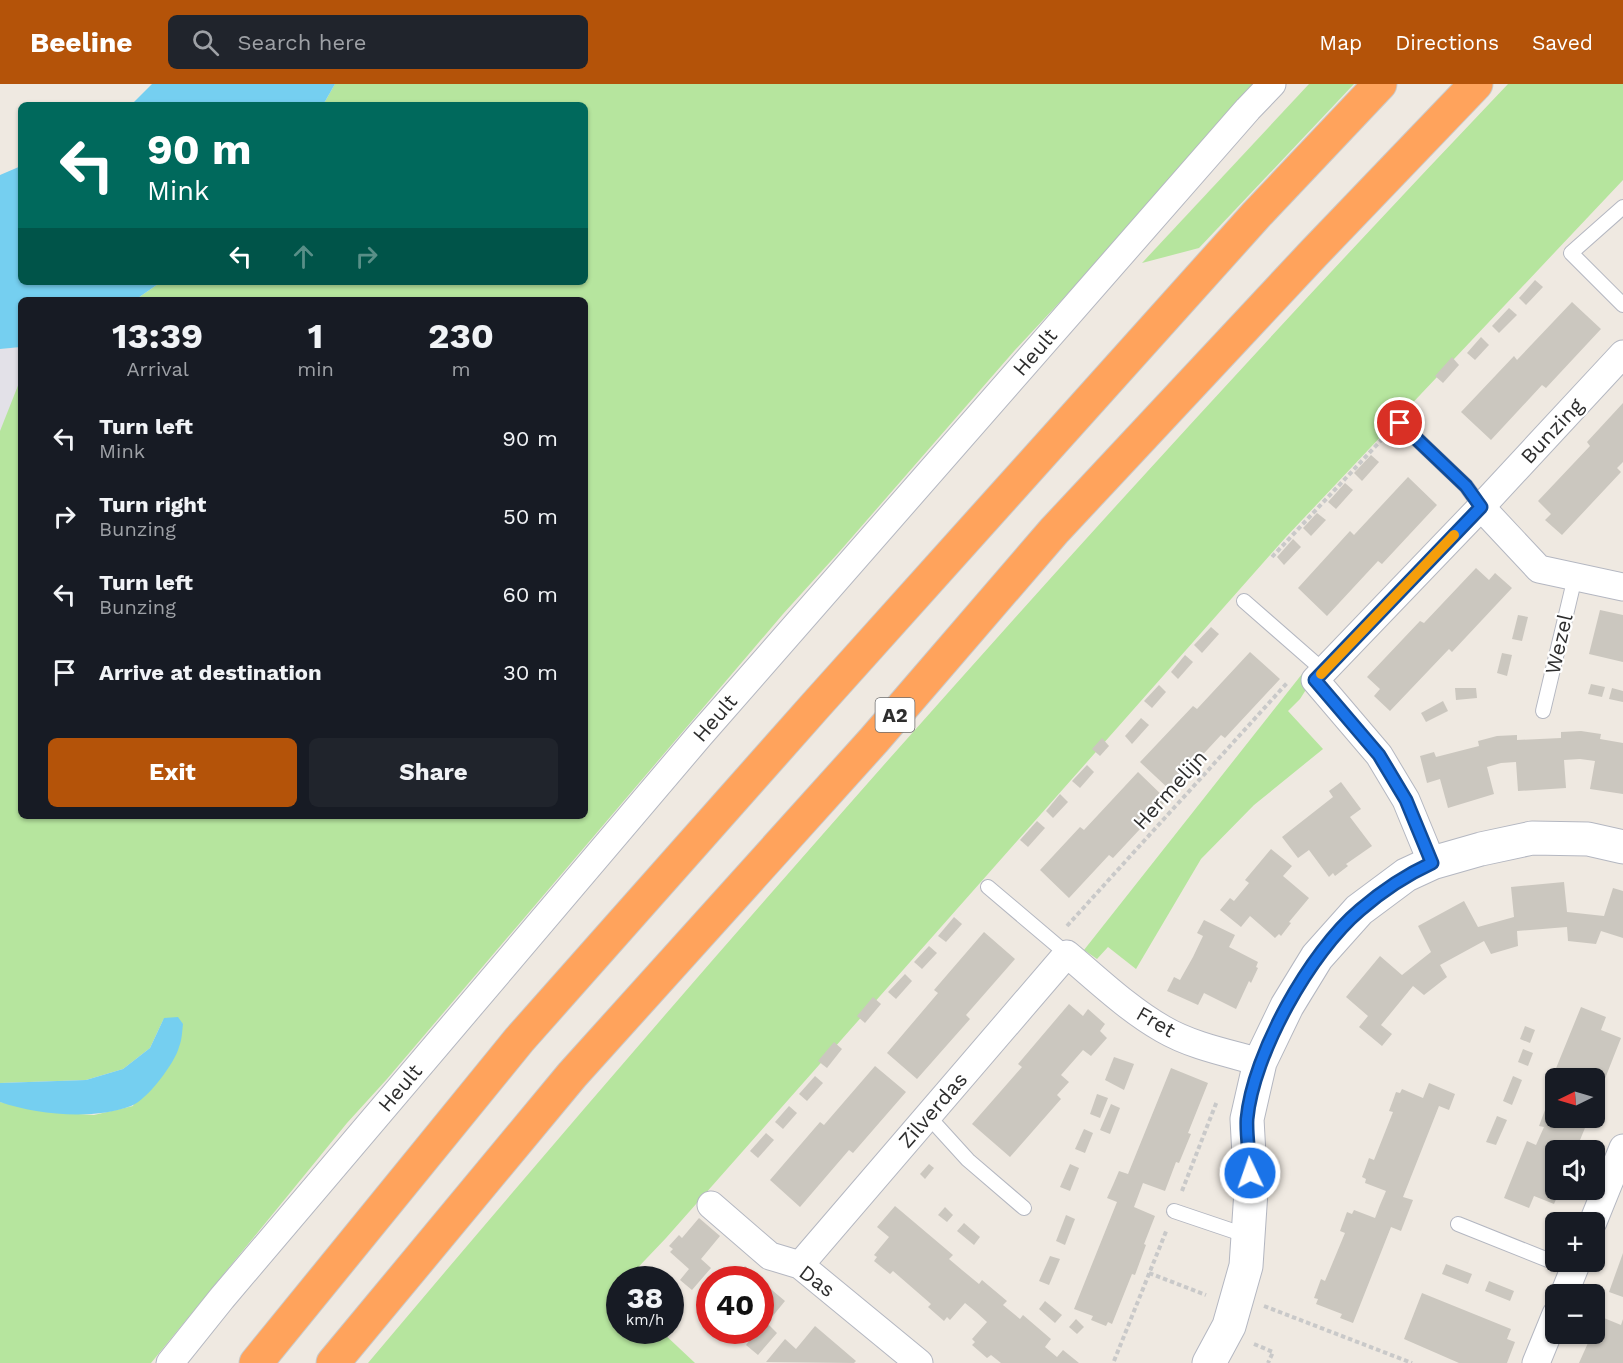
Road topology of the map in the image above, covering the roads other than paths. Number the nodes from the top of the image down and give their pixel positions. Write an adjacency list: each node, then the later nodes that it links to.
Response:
1 (1272, 84): 30 (street, Heult)
2 (1380, 84): 31 (highway)
3 (1476, 84): 32 (highway, A2)
4 (1623, 207): 5 (lane)
5 (1623, 305)
6 (1623, 354): 8 (street, Bunzing)
7 (1400, 423): 8 (lane)
8 (1481, 507): 9 (street); 12 (street, Bunzing)
9 (1575, 577): 10 (street); 13 (lane, Wezel)
10 (1623, 587)
11 (1244, 601): 12 (lane)
12 (1317, 670): 15 (street)
13 (1543, 711)
14 (1623, 848): 15 (street)
15 (1432, 863): 18 (street)
16 (988, 887): 17 (lane)
17 (1060, 948): 18 (street, Fret); 19 (street, Zilverdas)
18 (1260, 1062): 26 (street)
19 (928, 1116): 22 (lane); 27 (street, Zilverdas)
20 (1623, 1148): 24 (street)
21 (711, 1205): 27 (street, Das)
22 (1024, 1208)
23 (1174, 1211): 26 (lane)
24 (1597, 1212)
25 (1458, 1224): 28 (lane)
26 (1248, 1236): 34 (street)
27 (800, 1265): 33 (street, Das)
28 (1571, 1275)
29 (1545, 1341): 35 (street)
30 (170, 1363)
31 (256, 1363)
32 (333, 1363)
33 (919, 1363)
34 (1209, 1363)
35 (1536, 1363)

